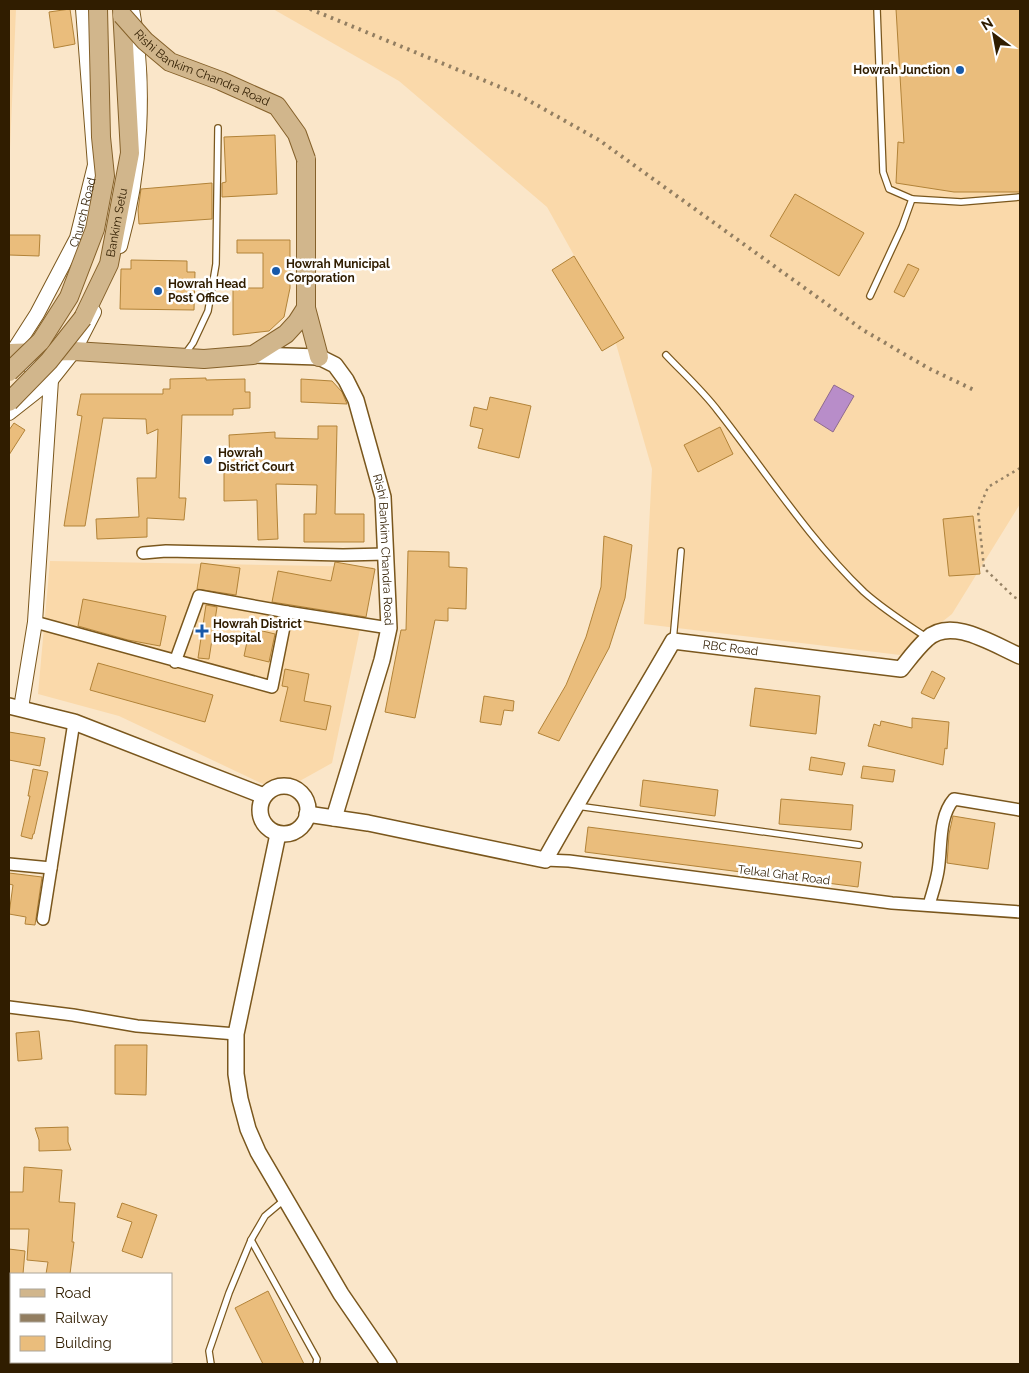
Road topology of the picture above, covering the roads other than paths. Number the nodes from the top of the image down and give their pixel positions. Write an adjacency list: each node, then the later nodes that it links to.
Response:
1 (83, 9): 11 (street, Church Road)
2 (98, 9): 16 (main road, Bankim Setu, bridge)
3 (877, 9): 7 (lane)
4 (125, 11): 9 (main road, Rishi Bankim Chandra Road, bridge); 10 (street); 18 (main road, Bankim Setu, bridge)
5 (218, 128): 15 (lane)
6 (1020, 197): 7 (lane)
7 (912, 199): 8 (lane)
8 (870, 296)
9 (306, 308): 12 (main road); 14 (main road, Rishi Bankim Chandra Road)
10 (74, 351): 11 (main road); 15 (main road); 17 (street)
11 (10, 353): 17 (street)
12 (253, 355): 14 (main road); 15 (main road)
13 (666, 355): 26 (lane)
14 (319, 357): 22 (main road, Rishi Bankim Chandra Road)
15 (182, 359)
16 (9, 372)
17 (51, 380): 19 (street); 24 (street)
18 (9, 402)
19 (9, 412)
20 (681, 551): 27 (lane)
21 (143, 553): 22 (street)
22 (386, 554): 25 (main road, Rishi Bankim Chandra Road)
23 (287, 612): 25 (street); 29 (street); 29 (street)
24 (35, 622): 29 (street); 30 (street)
25 (389, 628): 36 (main road, Rishi Bankim Chandra Road)
26 (928, 638): 27 (main road, RBC Road); 28 (main road, RBC Road)
27 (673, 641): 33 (main road)
28 (1020, 656)
29 (176, 662)
30 (15, 707): 31 (main road)
31 (74, 722): 32 (main road); 41 (street)
32 (264, 796): 35 (main road); 37 (main road)
33 (575, 806): 38 (lane); 39 (main road)
34 (1020, 810): 42 (street)
35 (307, 814): 36 (main road); 37 (main road)
36 (334, 818): 39 (main road)
37 (278, 834): 46 (main road)
38 (859, 846)
39 (545, 860): 42 (street, Telkal Ghat Road)
40 (9, 864): 41 (street)
41 (51, 868): 44 (street)
42 (929, 906): 43 (street, Telkal Ghat Road)
43 (1020, 912)
44 (43, 920)
45 (9, 1007): 46 (street)
46 (236, 1034): 47 (main road)
47 (286, 1199): 48 (lane); 51 (main road)
48 (251, 1240): 49 (lane); 50 (lane)
49 (211, 1364)
50 (316, 1364)
51 (389, 1364)

